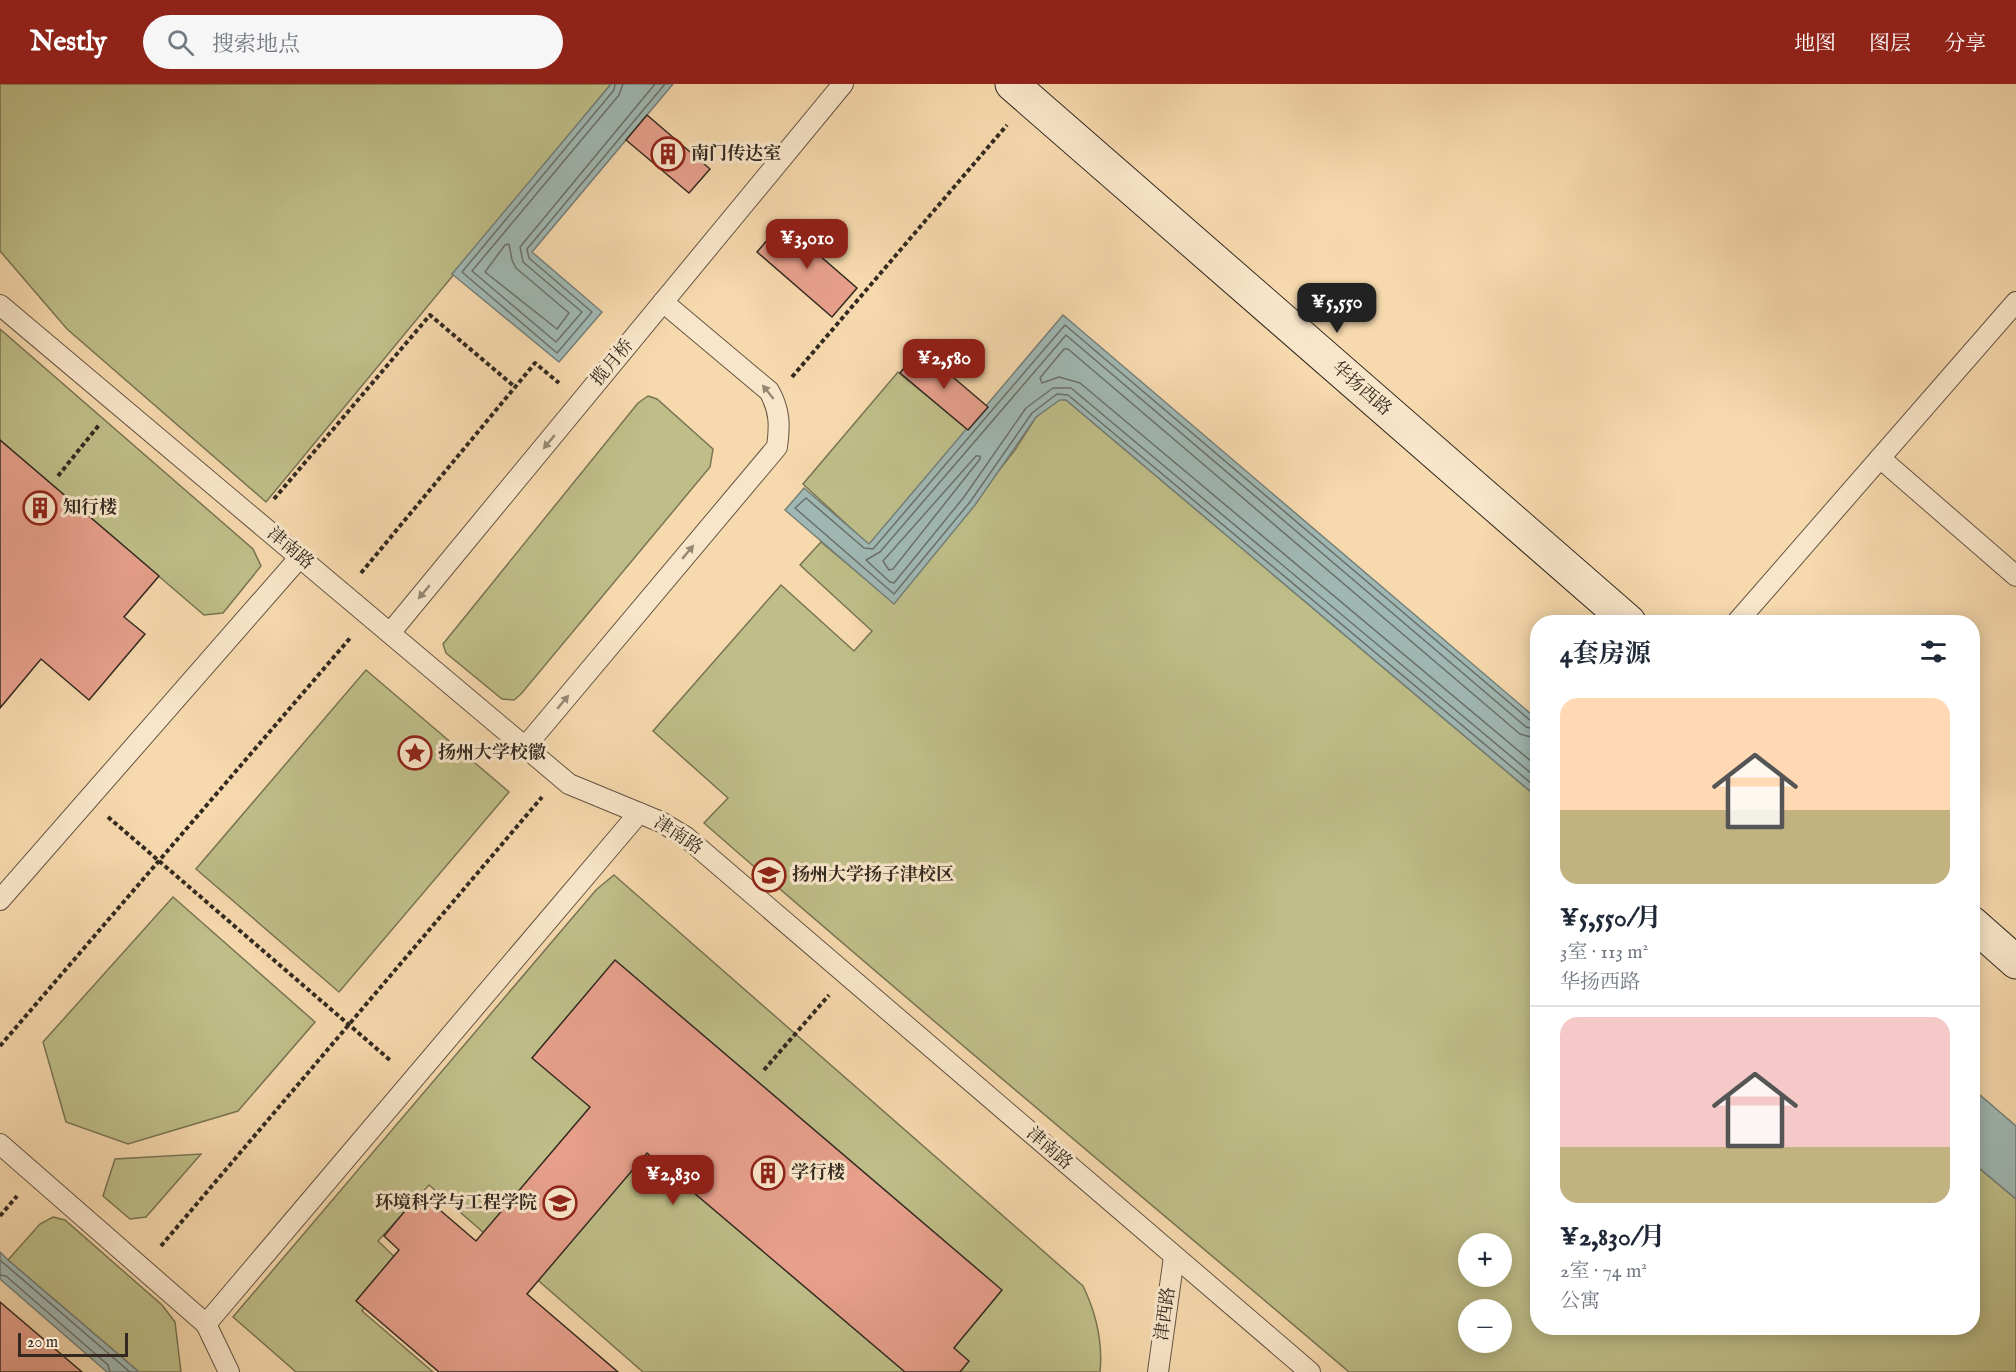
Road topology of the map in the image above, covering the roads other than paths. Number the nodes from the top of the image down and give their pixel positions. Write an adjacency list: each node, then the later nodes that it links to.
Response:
1 (843, 84): 3 (lane, 揽月桥)
2 (1021, 91): 9 (main road, 华扬西路)
3 (663, 302): 11 (lane, 揽月桥, one-way to 11); 12 (lane, one-way to 3)
4 (2016, 302): 6 (lane)
5 (0, 305): 7 (lane, 津南路)
6 (1880, 458): 8 (lane); 10 (lane)
7 (300, 557): 11 (lane, 津南路); 14 (lane)
8 (2016, 576)
9 (1621, 615)
10 (1743, 615)
11 (390, 633): 12 (lane, 津南路)
12 (525, 747): 13 (lane, 津南路)
13 (639, 813): 18 (lane, 津南路); 19 (lane)
14 (0, 900)
15 (1980, 930): 16 (main road)
16 (2016, 962)
17 (0, 1144): 19 (lane)
18 (1174, 1257): 21 (lane, 津西路); 22 (lane, 津南路)
19 (206, 1324): 20 (lane)
20 (228, 1372)
21 (1158, 1372)
22 (1310, 1372)

